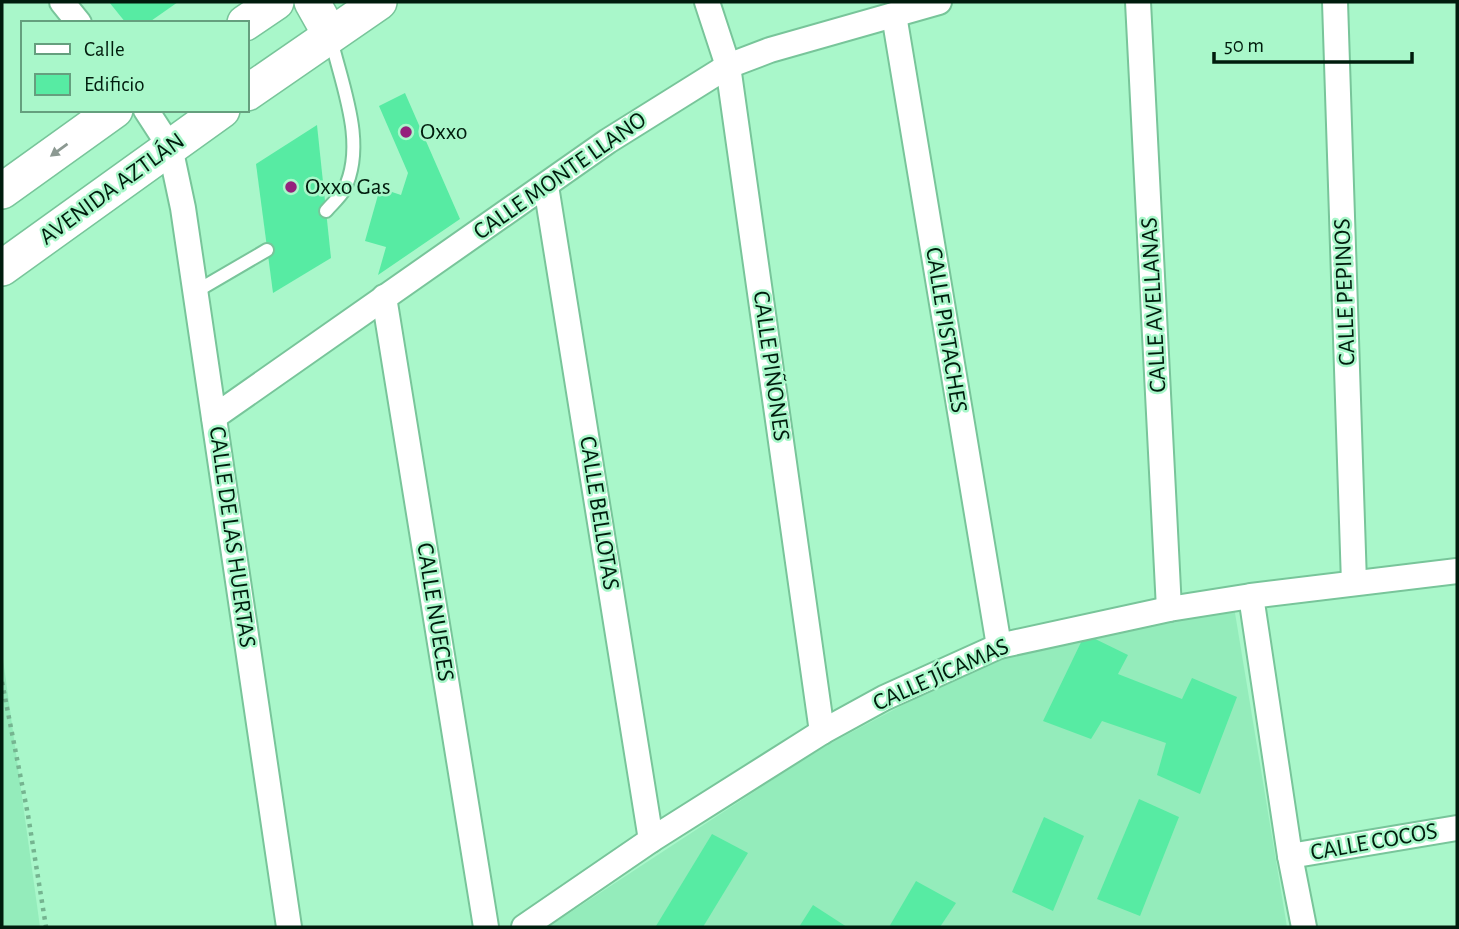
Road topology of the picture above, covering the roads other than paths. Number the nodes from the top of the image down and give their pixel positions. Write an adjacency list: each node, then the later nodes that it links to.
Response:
1 (62, 2): 10 (street)
2 (276, 2): 11 (main road)
3 (312, 2): 12 (main road)
4 (379, 2): 12 (main road)
5 (707, 2): 13 (street, CALLE PIÑONES)
6 (939, 2): 9 (street, CALLE MONTE LLANO)
7 (1138, 2): 30 (street, CALLE AVELLANAS)
8 (1335, 2): 28 (street, CALLE PEPINOS)
9 (894, 15): 13 (street, CALLE MONTE LLANO); 31 (street, CALLE PISTACHES)
10 (77, 21)
11 (247, 21)
12 (330, 34): 14 (main road); 21 (lane)
13 (728, 66): 19 (street, CALLE MONTE LLANO); 32 (street, CALLE PIÑONES)
14 (248, 92)
15 (112, 112): 20 (main road, one-way to 20)
16 (147, 112): 18 (street)
17 (219, 112): 18 (main road, AVENIDA AZTLÁN)
18 (170, 147): 23 (main road, AVENIDA AZTLÁN); 24 (street, CALLE DE LAS HUERTAS)
19 (546, 186): 25 (street, CALLE MONTE LLANO); 34 (street, CALLE BELLOTAS)
20 (2, 191)
21 (326, 211)
22 (267, 250): 24 (lane)
23 (2, 268)
24 (195, 292): 26 (street, CALLE DE LAS HUERTAS)
25 (384, 297): 26 (street, CALLE MONTE LLANO); 37 (street, CALLE NUECES)
26 (214, 417): 36 (street, CALLE DE LAS HUERTAS)
27 (1457, 571): 28 (street, CALLE JÍCAMAS)
28 (1354, 583): 29 (street, CALLE JÍCAMAS)
29 (1251, 596): 30 (street, CALLE JÍCAMAS); 35 (street)
30 (1169, 609): 31 (street, CALLE JÍCAMAS)
31 (999, 646): 32 (street, CALLE JÍCAMAS)
32 (822, 732): 34 (street, CALLE JÍCAMAS)
33 (1457, 828): 35 (street, CALLE COCOS)
34 (652, 839): 38 (street, CALLE JÍCAMAS)
35 (1290, 856): 39 (street)
36 (289, 927)
37 (485, 927)
38 (524, 927)
39 (1304, 927)

